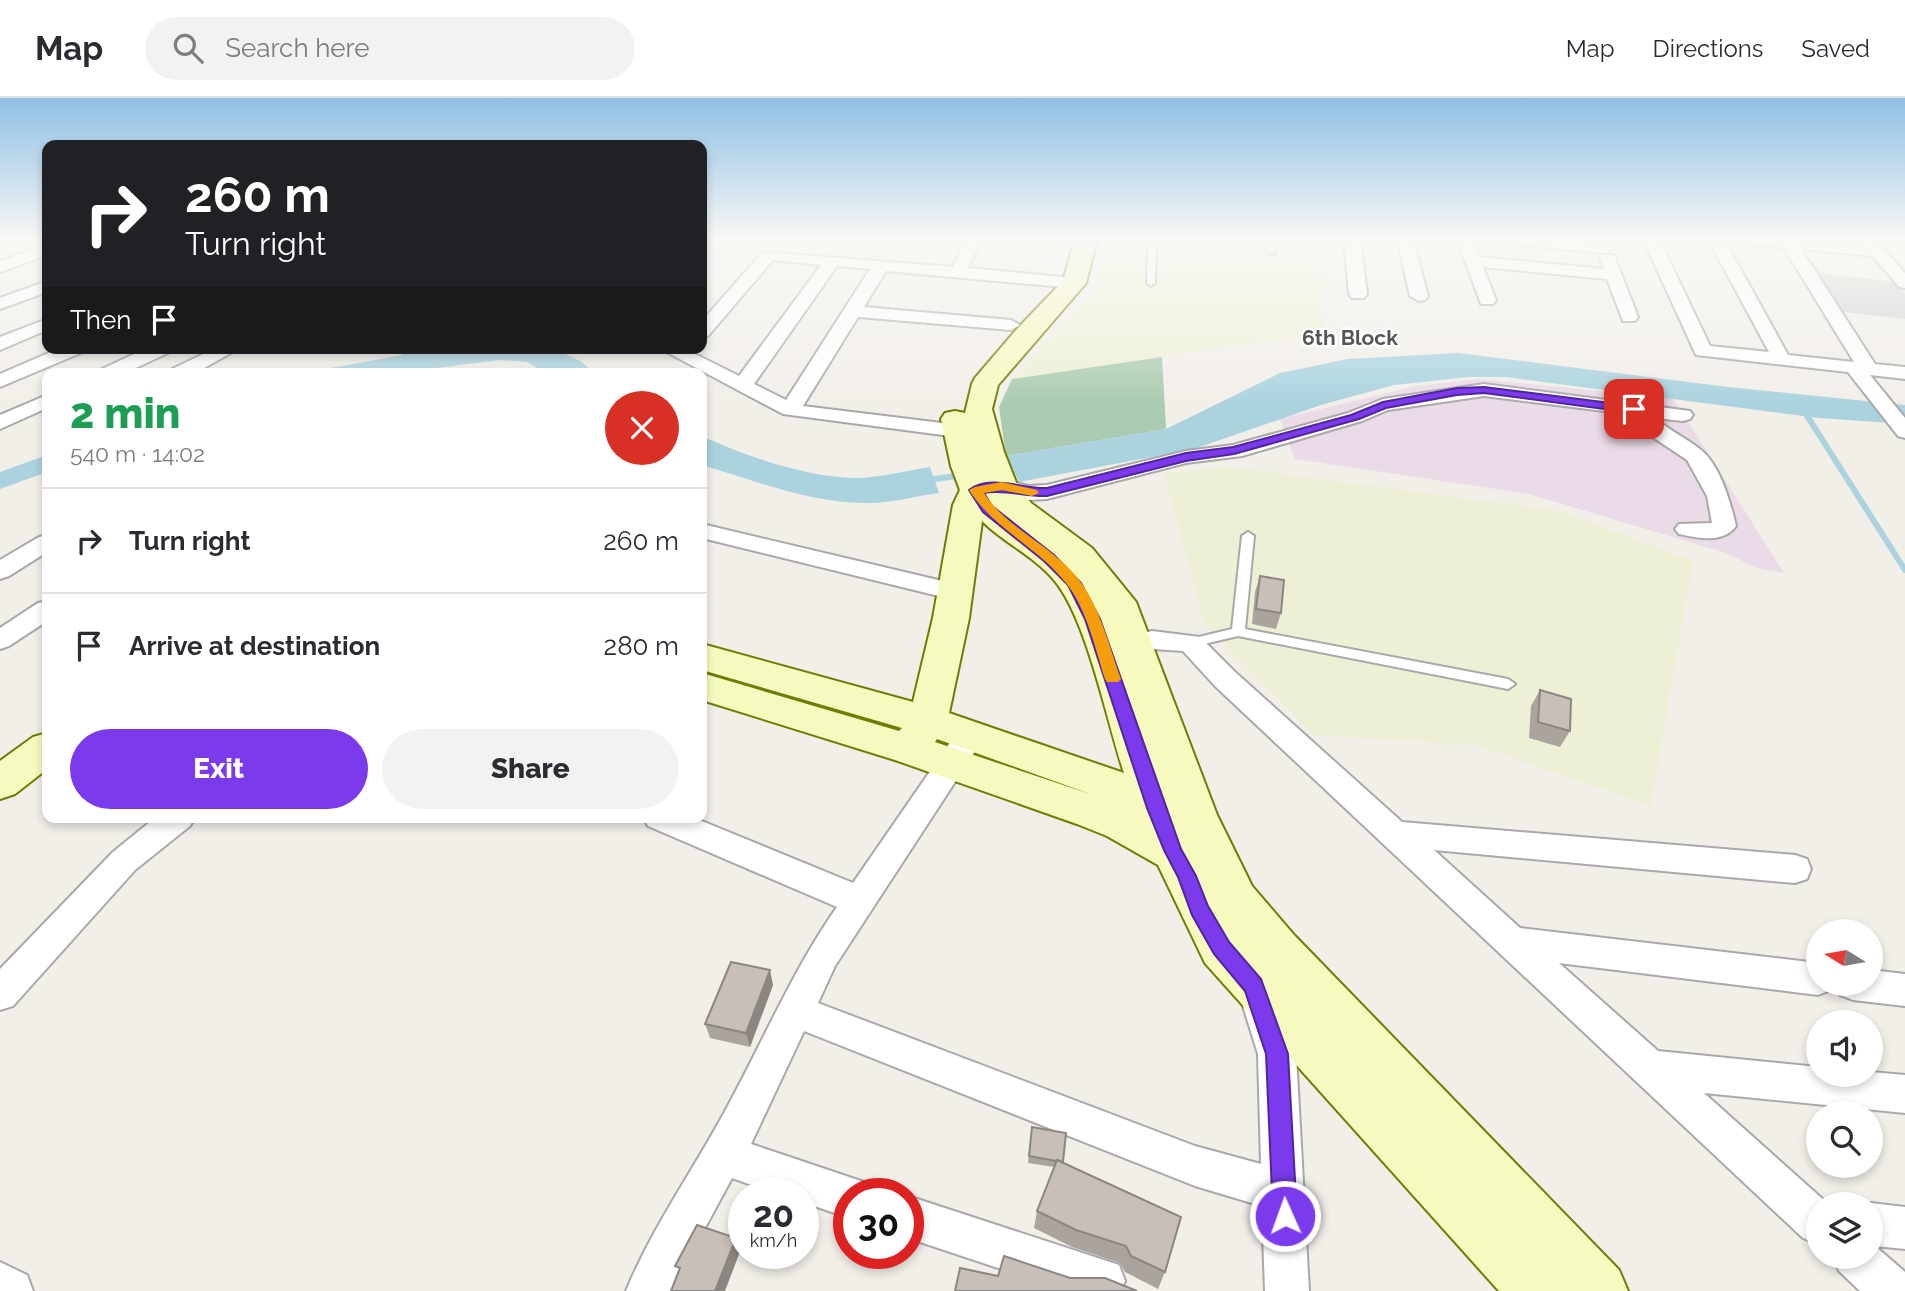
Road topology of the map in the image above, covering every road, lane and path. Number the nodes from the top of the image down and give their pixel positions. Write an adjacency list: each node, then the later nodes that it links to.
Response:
1 (24, 295): 13 (street)
2 (734, 295): 18 (street)
3 (808, 295): 32 (street)
4 (863, 295): 14 (street)
5 (1048, 295): 16 (street)
6 (1058, 295): 40 (street)
7 (1485, 295): 12 (street)
8 (1622, 295): 15 (street)
9 (1677, 295): 24 (street)
10 (1746, 295): 24 (street)
11 (1820, 295): 29 (street)
12 (1487, 300)
13 (0, 304)
14 (853, 311): 16 (street); 35 (street)
15 (1629, 317)
16 (1011, 325): 38 (street)
17 (42, 326): 19 (street)
18 (707, 326)
19 (0, 344)
20 (62, 354): 31 (street)
21 (150, 354): 25 (street)
22 (219, 354): 28 (street)
23 (684, 354): 32 (street)
24 (1782, 360): 29 (street)
25 (135, 361): 26 (street); 27 (street)
26 (120, 368)
27 (161, 368)
28 (189, 368)
29 (1862, 369): 30 (street); 39 (street)
30 (1905, 373)
31 (0, 381)
32 (742, 386): 35 (street)
33 (42, 403): 37 (street)
34 (1634, 409): 36 (street); 40 (street); 41 (street)
35 (790, 410): 38 (street)
36 (1683, 415)
37 (0, 423)
38 (958, 431): 40 (street)
39 (1905, 432)
40 (984, 476): 46 (street); 50 (street); 61 (street)
41 (1687, 529)
42 (707, 532): 46 (street)
43 (1248, 536): 48 (lane)
44 (42, 545): 45 (street)
45 (0, 571)
46 (955, 592): 56 (street)
47 (42, 612): 49 (street)
48 (1237, 632): 51 (lane); 53 (lane)
49 (0, 640)
50 (1133, 643): 51 (street); 65 (street)
51 (1191, 643): 64 (street)
52 (707, 659): 56 (street)
53 (1508, 684)
54 (707, 687): 56 (street)
55 (42, 726): 59 (street)
56 (919, 735): 57 (street)
57 (961, 750): 61 (street); 65 (street); 67 (street)
58 (42, 752): 60 (street)
59 (0, 757)
60 (0, 783)
61 (1156, 808): 65 (street)
62 (172, 823): 73 (street)
63 (673, 823): 67 (street)
64 (1394, 834): 66 (street); 68 (street)
65 (1190, 844): 70 (street); 91 (street)
66 (1794, 869)
67 (859, 901): 74 (street)
68 (1512, 942): 69 (street); 75 (street)
69 (1806, 978)
70 (1254, 986): 78 (street); 90 (street)
71 (1883, 987): 72 (street)
72 (1905, 990)
73 (0, 994)
74 (796, 1011): 77 (street); 78 (street)
75 (1650, 1069): 76 (street); 80 (street)
76 (1905, 1094)
77 (722, 1155): 79 (street); 88 (street)
78 (1284, 1191): 89 (street)
79 (833, 1192)
80 (1806, 1211)
81 (924, 1222): 85 (street)
82 (1883, 1225): 83 (street)
83 (1905, 1228)
84 (1868, 1269): 92 (street)
85 (1103, 1281)
86 (0, 1284): 87 (street)
87 (11, 1291)
88 (648, 1291)
89 (1287, 1291)
90 (1540, 1291)
91 (1598, 1291)
92 (1893, 1291)

